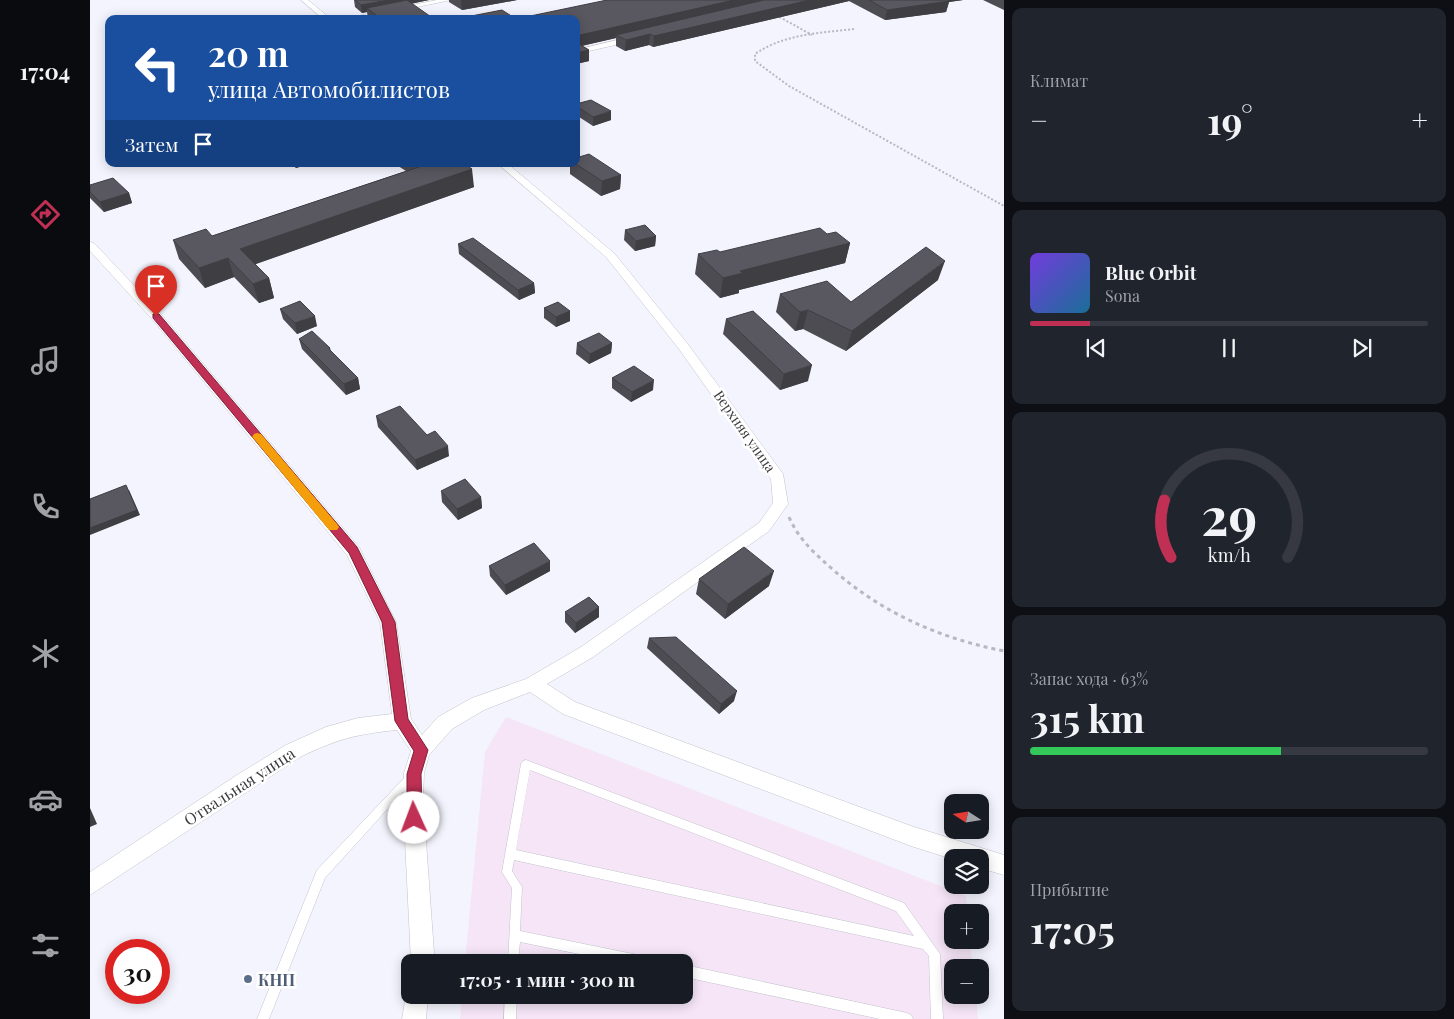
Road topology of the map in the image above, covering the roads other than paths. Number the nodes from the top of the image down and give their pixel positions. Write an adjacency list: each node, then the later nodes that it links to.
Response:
1 (304, 0): 4 (street)
2 (448, 0): 3 (street)
3 (417, 2): 5 (street)
4 (323, 15)
5 (363, 15)
6 (638, 37): 7 (street)
7 (580, 51)
8 (507, 167): 10 (street, Верхняя улица)
9 (90, 245): 11 (street)
10 (532, 684): 12 (street); 15 (street)
11 (402, 721): 12 (street); 16 (street, Отвальная улица)
12 (421, 750): 13 (street)
13 (414, 774): 19 (street); 25 (lane)
14 (510, 854): 17 (lane); 18 (lane); 18 (lane)
15 (1004, 865)
16 (90, 884)
17 (514, 935): 20 (lane); 21 (lane)
18 (927, 944): 29 (lane)
19 (423, 954)
20 (513, 954)
21 (605, 954)
22 (693, 973): 28 (lane)
23 (416, 1004): 26 (street)
24 (511, 1004): 27 (lane)
25 (263, 1019)
26 (414, 1019)
27 (510, 1019)
28 (907, 1019)
29 (937, 1019)

